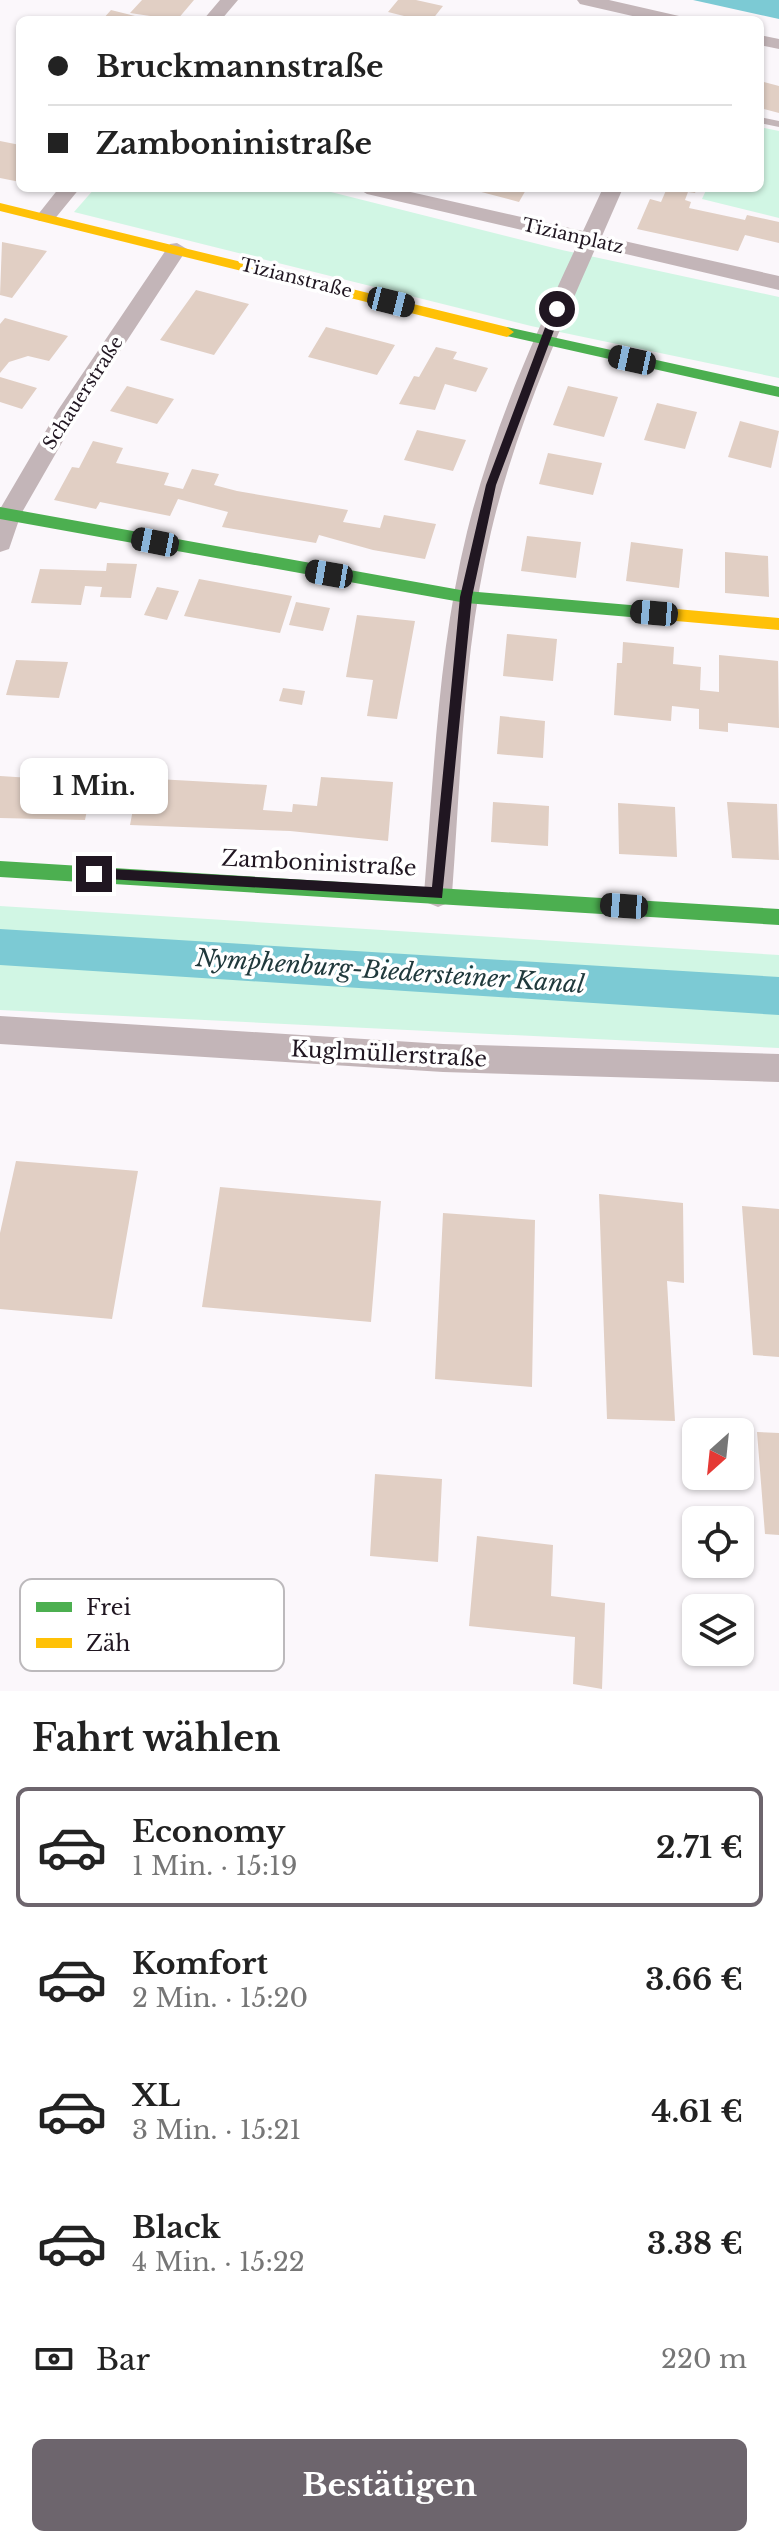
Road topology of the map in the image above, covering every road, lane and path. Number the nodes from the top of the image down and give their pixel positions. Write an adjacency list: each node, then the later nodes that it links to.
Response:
1 (229, 0): 3 (street)
2 (586, 0): 4 (street)
3 (215, 16)
4 (656, 16)
5 (67, 192): 9 (street)
6 (384, 192): 10 (street, Tizianplatz)
7 (611, 192): 10 (street)
8 (0, 207): 9 (street, Tizianstraße)
9 (46, 217): 11 (street, Tizianstraße)
10 (590, 240): 12 (street, Tizianplatz); 13 (street)
11 (177, 249): 13 (street, Tizianstraße); 15 (street, Schauerstraße)
12 (779, 283)
13 (544, 341): 14 (street, Tizianstraße); 17 (street)
14 (779, 392)
15 (4, 514): 16 (street, Schauerstraße); 17 (street)
16 (0, 543)
17 (466, 597): 18 (street); 20 (street)
18 (779, 624)
19 (0, 869): 20 (street, Zamboninistraße)
20 (438, 894): 21 (street, Zamboninistraße)
21 (779, 917)
22 (0, 1030): 23 (street, Kuglmüllerstraße)
23 (779, 1068)

